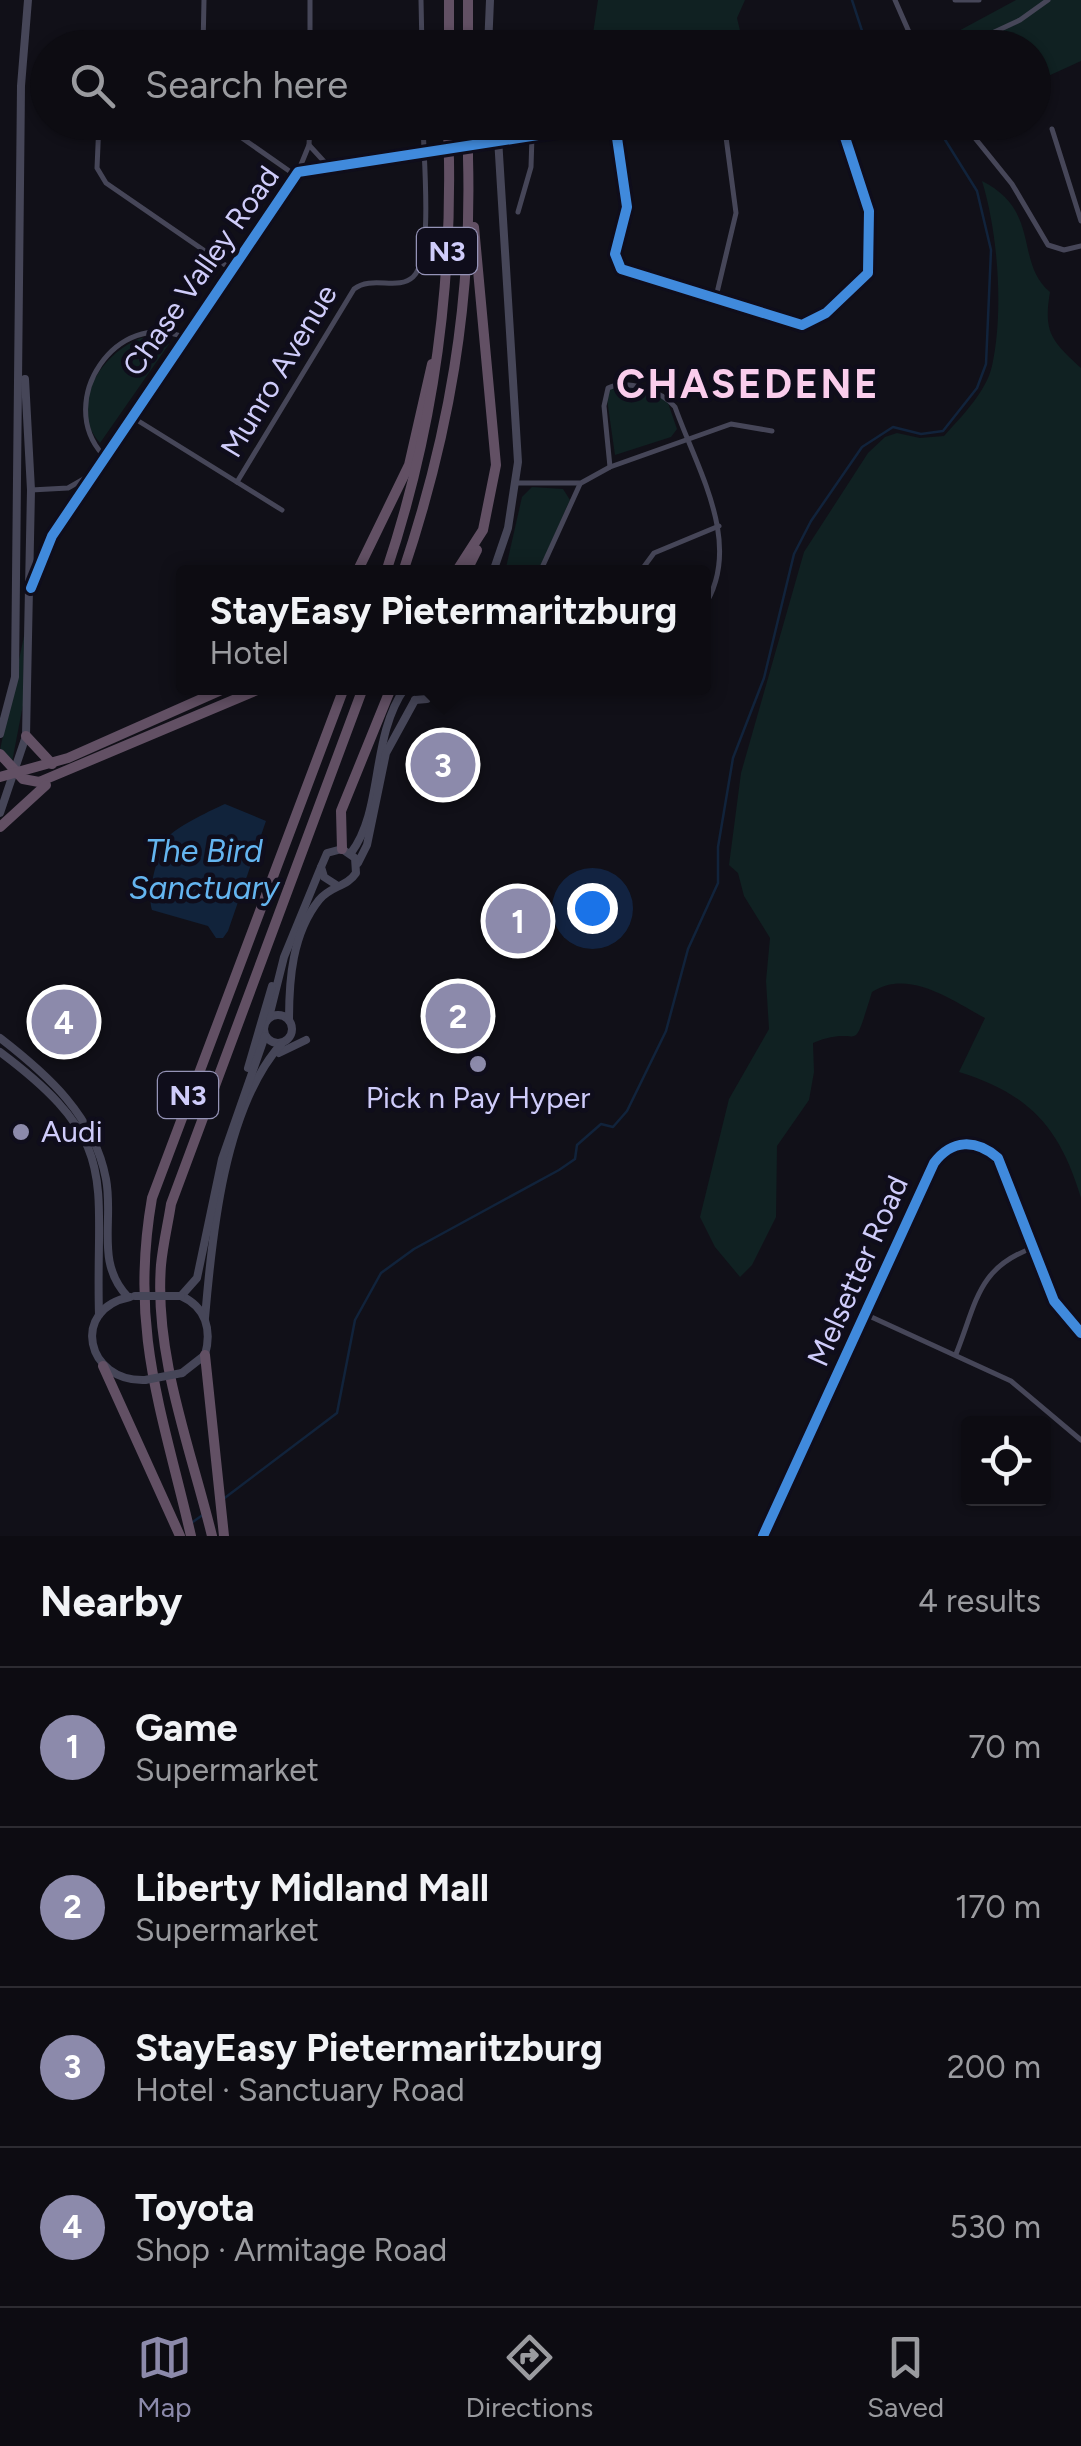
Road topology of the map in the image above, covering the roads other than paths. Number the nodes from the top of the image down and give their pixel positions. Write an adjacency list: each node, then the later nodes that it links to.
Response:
1 (28, 0): 44 (street)
2 (204, 0): 12 (street)
3 (310, 0): 13 (street)
4 (422, 0): 14 (street)
5 (449, 0): 15 (highway)
6 (468, 0): 16 (highway)
7 (490, 0): 17 (street)
8 (895, 0): 18 (street)
9 (955, 0): 10 (street)
10 (979, 0)
11 (1048, 0): 19 (street)
12 (203, 30)
13 (310, 30)
14 (422, 30)
15 (449, 30)
16 (468, 30)
17 (489, 30)
18 (908, 30)
19 (999, 30)
20 (1052, 129): 40 (street)
21 (99, 140): 42 (street)
22 (246, 140): 37 (street)
23 (310, 140): 34 (street)
24 (423, 140): 35 (street)
25 (448, 140): 46 (highway, N3, bridge)
26 (468, 140): 38 (highway, N3, bridge)
27 (506, 140): 33 (street, Chase Valley Road)
28 (532, 140): 39 (street)
29 (620, 140): 43 (street)
30 (726, 140): 43 (street)
31 (846, 140): 43 (street)
32 (977, 140): 41 (street)
33 (500, 141): 35 (street, Chase Valley Road); 55 (street)
34 (310, 145): 36 (street); 37 (street)
35 (423, 155): 36 (street, Chase Valley Road); 54 (street, Munro Avenue)
36 (330, 168): 37 (street, Chase Valley Road)
37 (297, 174): 42 (street, Chase Valley Road)
38 (468, 176): 61 (highway); 64 (highway, N3)
39 (518, 212)
40 (1081, 221)
41 (1081, 246)
42 (231, 269): 45 (street, Chase Valley Road)
43 (715, 301)
44 (21, 315): 53 (street); 57 (street)
45 (184, 338): 47 (street, Chase Valley Road); 50 (street)
46 (440, 340): 62 (highway); 63 (highway, N3)
47 (130, 416): 50 (street, Chase Valley Road); 54 (street)
48 (772, 431): 49 (street)
49 (686, 440): 51 (street); 51 (street); 60 (street)
50 (104, 456): 52 (street, Chase Valley Road)
51 (610, 467): 56 (street)
52 (92, 474): 57 (street); 70 (street, Chase Valley Road)
53 (18, 478): 57 (street); 59 (street)
54 (238, 482): 58 (street)
55 (516, 483): 56 (street); 67 (street)
56 (580, 484): 68 (street)
57 (31, 490): 59 (street); 70 (street)
58 (282, 510)
59 (20, 518): 81 (street)
60 (719, 526): 69 (street); 71 (street)
61 (483, 530): 65 (highway); 66 (highway)
62 (360, 565)
63 (388, 565)
64 (405, 565)
65 (460, 565)
66 (469, 565)
67 (493, 565)
68 (543, 565)
69 (645, 565)
70 (31, 588): 82 (street)
71 (711, 593)
72 (210, 695): 84 (highway)
73 (246, 695): 86 (highway)
74 (341, 695): 115 (highway, N3)
75 (360, 695): 116 (highway, N3)
76 (388, 695): 90 (highway)
77 (403, 695): 90 (street)
78 (411, 695): 80 (street)
79 (430, 695): 80 (street)
80 (415, 700): 91 (street)
81 (0, 734)
82 (26, 736): 84 (highway); 85 (street)
83 (0, 754): 85 (highway)
84 (52, 764): 85 (highway)
85 (18, 771): 86 (highway); 87 (highway); 88 (street)
86 (69, 772): 89 (highway)
87 (0, 777)
88 (0, 813)
89 (0, 827)
90 (347, 851): 91 (street); 92 (street)
91 (357, 865): 93 (street)
92 (320, 867): 93 (street); 94 (street)
93 (338, 886): 96 (street)
94 (282, 965): 95 (street); 103 (street)
95 (269, 1017): 96 (street); 97 (street)
96 (290, 1020): 100 (street)
97 (265, 1036): 100 (street); 103 (street)
98 (0, 1038): 106 (street)
99 (306, 1040): 102 (street)
100 (282, 1043): 102 (street)
101 (0, 1052): 107 (street)
102 (260, 1075): 109 (street)
103 (243, 1092): 105 (street)
104 (1035, 1247): 108 (street, Melsetter Road); 110 (street, Melsetter Road); 111 (street)
105 (182, 1296): 106 (street, bridge); 109 (street)
106 (132, 1297): 107 (street)
107 (98, 1315): 113 (street)
108 (867, 1315): 111 (street); 118 (street, Melsetter Road)
109 (205, 1318): 112 (street)
110 (1081, 1333)
111 (956, 1354): 114 (street)
112 (205, 1355): 113 (street, bridge); 117 (highway)
113 (104, 1366): 115 (highway)
114 (1081, 1440)
115 (185, 1529)
116 (212, 1536)
117 (224, 1536)
118 (763, 1536)

